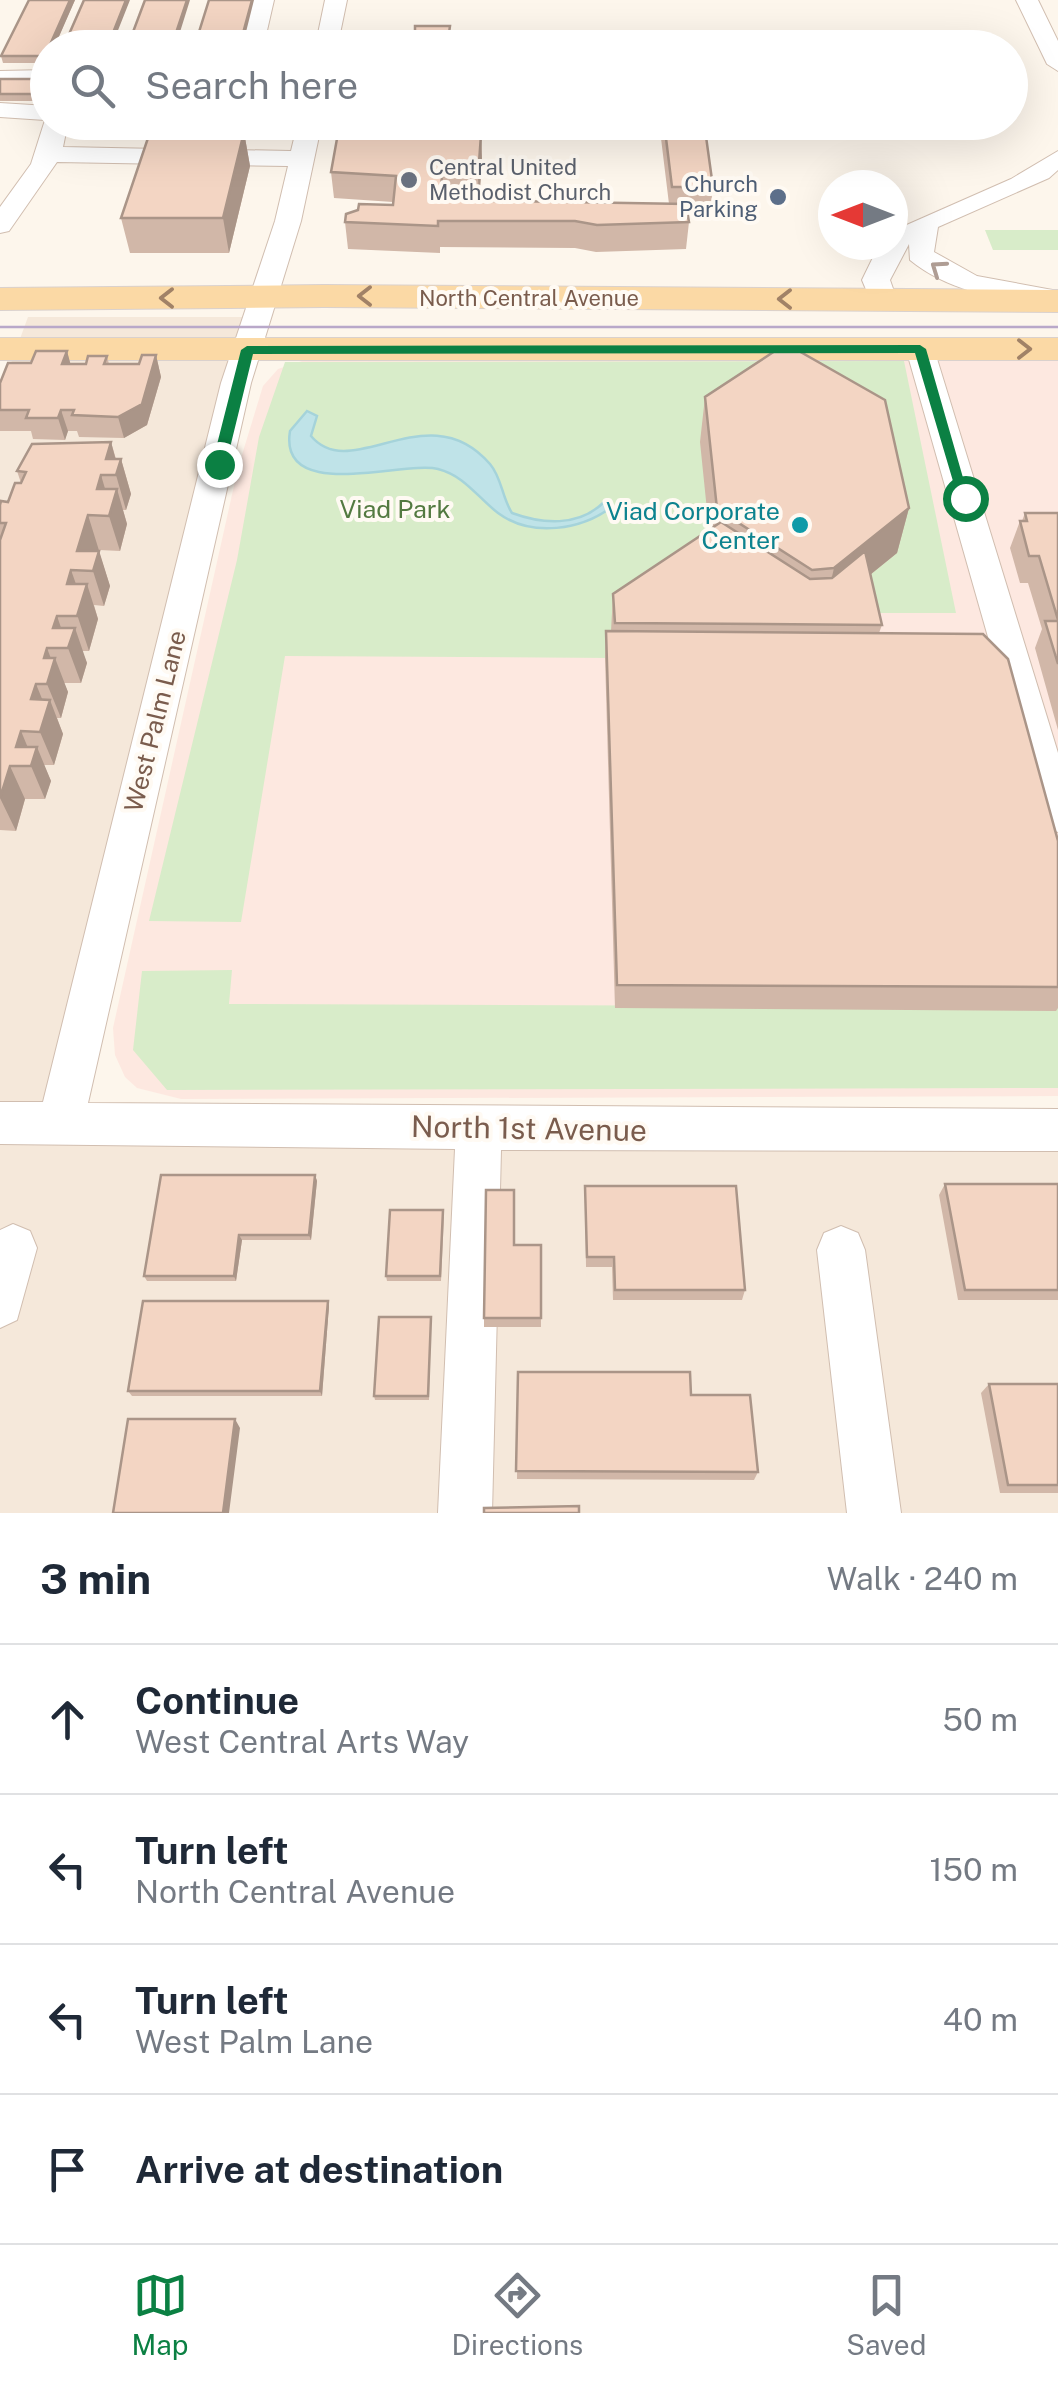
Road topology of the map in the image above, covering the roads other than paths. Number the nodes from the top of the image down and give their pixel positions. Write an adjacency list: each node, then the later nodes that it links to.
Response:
1 (263, 0): 4 (street)
2 (336, 0): 5 (street)
3 (1027, 0): 6 (street)
4 (256, 30)
5 (330, 30)
6 (1058, 64)
7 (30, 77): 8 (street)
8 (0, 78)
9 (0, 110): 10 (street)
10 (30, 112)
11 (51, 140): 14 (street)
12 (224, 140): 15 (street)
13 (306, 140): 17 (street, West Palm Lane)
14 (47, 154): 15 (street); 19 (street)
15 (218, 158): 17 (street)
16 (1058, 158): 18 (street)
17 (301, 159): 25 (street, West Palm Lane)
18 (926, 223): 20 (street); 24 (street, one-way to 18)
19 (0, 224)
20 (908, 234)
21 (882, 260): 23 (street)
22 (0, 300): 25 (main road, North Central Avenue, one-way to 22)
23 (883, 300): 24 (main road, North Central Avenue); 25 (main road, North Central Avenue, one-way to 25); 29 (main road)
24 (1058, 300)
25 (256, 323): 26 (main road, North Central Avenue); 29 (main road, North Central Avenue); 31 (street, West Palm Lane)
26 (0, 349)
27 (920, 349): 28 (main road, North Central Avenue, one-way to 28); 29 (main road, North Central Avenue); 30 (street)
28 (1058, 349)
29 (561, 350)
30 (1058, 816)
31 (62, 1122): 32 (street, North 1st Avenue); 33 (street, North 1st Avenue)
32 (0, 1123)
33 (480, 1128): 34 (street, North 1st Avenue); 38 (street)
34 (1058, 1130)
35 (13, 1248): 37 (street)
36 (841, 1250): 39 (street)
37 (0, 1302)
38 (464, 1513)
39 (874, 1513)

